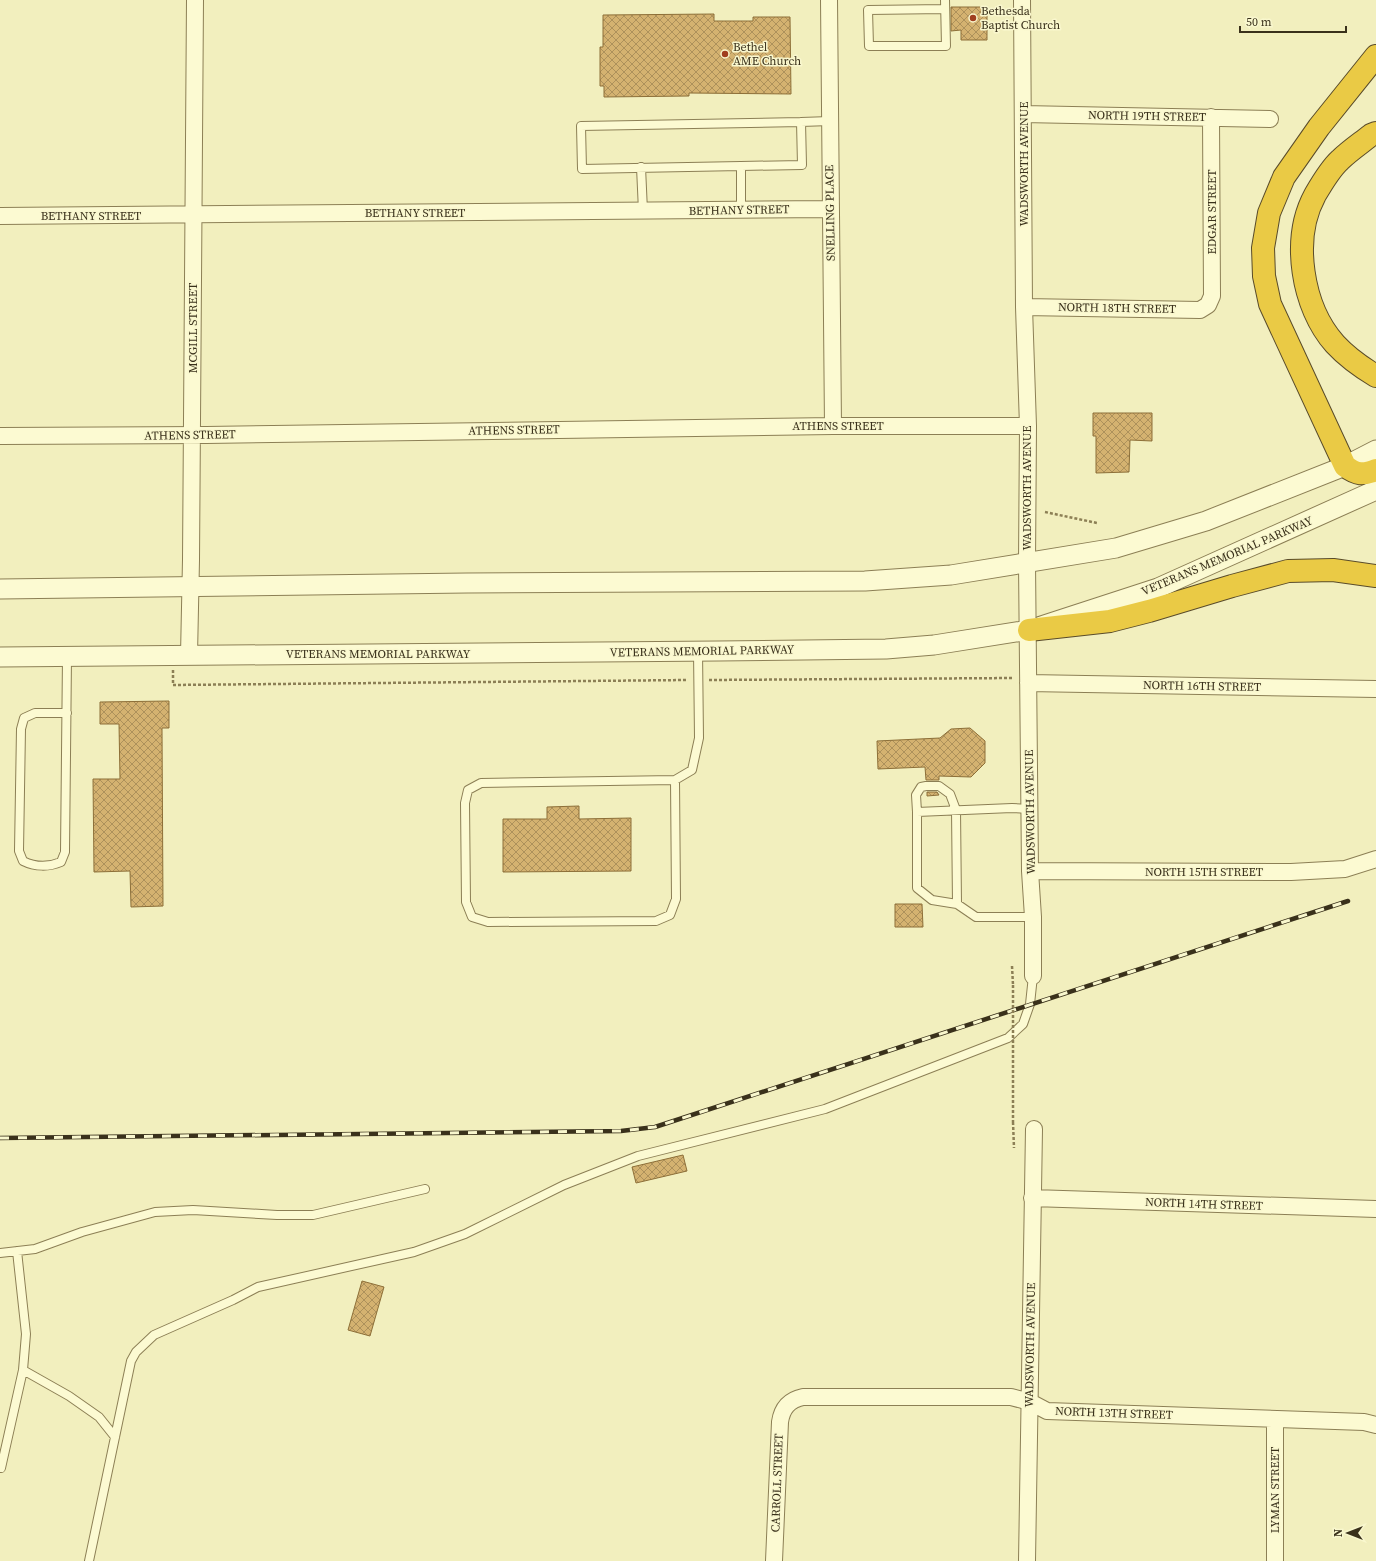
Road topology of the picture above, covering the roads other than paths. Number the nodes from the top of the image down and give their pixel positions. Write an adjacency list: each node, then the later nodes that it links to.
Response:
1 (195, 0): 18 (street, MCGILL STREET)
2 (829, 0): 10 (street, SNELLING PLACE)
3 (946, 0): 5 (lane)
4 (1022, 0): 7 (street, WADSWORTH AVENUE)
5 (945, 9): 5 (lane)
6 (1376, 56): 28 (highway)
7 (1023, 114): 8 (street, NORTH 19TH STREET); 21 (street, WADSWORTH AVENUE)
8 (1211, 117): 9 (street, NORTH 19TH STREET); 20 (street, EDGAR STREET)
9 (1270, 119)
10 (830, 121): 11 (lane); 15 (street, SNELLING PLACE)
11 (801, 122): 13 (lane); 14 (lane)
12 (1376, 133): 22 (highway)
13 (741, 166): 14 (lane); 16 (lane)
14 (641, 168): 17 (lane)
15 (830, 209): 16 (street, BETHANY STREET); 23 (street, SNELLING PLACE)
16 (741, 210): 17 (street, BETHANY STREET)
17 (643, 211): 18 (street, BETHANY STREET)
18 (193, 215): 19 (street, BETHANY STREET); 25 (street, MCGILL STREET)
19 (0, 216)
20 (1208, 305): 21 (street, NORTH 18TH STREET)
21 (1024, 307): 24 (street, WADSWORTH AVENUE)
22 (1376, 376)
23 (833, 426): 24 (street, ATHENS STREET); 25 (street, ATHENS STREET)
24 (1028, 426): 31 (street, WADSWORTH AVENUE)
25 (192, 435): 26 (street, ATHENS STREET); 33 (street, MCGILL STREET)
26 (0, 436)
27 (1376, 450): 28 (street)
28 (1345, 466): 29 (highway); 31 (street)
29 (1376, 470)
30 (1376, 490): 35 (street, VETERANS MEMORIAL PARKWAY)
31 (1027, 563): 33 (street); 35 (street, WADSWORTH AVENUE)
32 (1376, 576): 35 (highway)
33 (191, 587): 34 (street); 37 (street, MCGILL STREET)
34 (0, 589)
35 (1029, 630): 36 (street, VETERANS MEMORIAL PARKWAY); 40 (street, WADSWORTH AVENUE)
36 (698, 651): 37 (street, VETERANS MEMORIAL PARKWAY); 43 (lane)
37 (190, 655): 38 (street, VETERANS MEMORIAL PARKWAY)
38 (67, 656): 39 (street, VETERANS MEMORIAL PARKWAY); 42 (lane)
39 (0, 658)
40 (1028, 683): 41 (street, NORTH 16TH STREET); 44 (street, WADSWORTH AVENUE)
41 (1376, 689)
42 (67, 713): 42 (lane)
43 (675, 780): 43 (lane)
44 (1030, 808): 45 (lane); 48 (street, WADSWORTH AVENUE)
45 (956, 810): 46 (lane); 46 (lane); 49 (lane)
46 (917, 812): 49 (lane)
47 (1376, 859): 48 (street, NORTH 15TH STREET)
48 (1030, 871): 50 (street, WADSWORTH AVENUE)
49 (957, 904): 50 (lane)
50 (1033, 917): 51 (street, WADSWORTH AVENUE)
51 (1033, 976): 63 (lane)
52 (1034, 1129): 54 (street, WADSWORTH AVENUE)
53 (425, 1189): 56 (lane)
54 (1032, 1198): 55 (street, NORTH 14TH STREET); 59 (street, WADSWORTH AVENUE)
55 (1376, 1209)
56 (17, 1251): 57 (lane); 58 (lane)
57 (0, 1253)
58 (23, 1370): 63 (lane); 64 (lane)
59 (1030, 1402): 60 (street, NORTH 13TH STREET); 61 (street, NORTH 13TH STREET); 67 (street, WADSWORTH AVENUE)
60 (786, 1406): 66 (street, CARROLL STREET)
61 (1275, 1419): 62 (street, NORTH 13TH STREET); 68 (street, LYMAN STREET)
62 (1376, 1425)
63 (115, 1437): 65 (lane)
64 (1, 1468)
65 (89, 1561)
66 (774, 1561)
67 (1027, 1561)
68 (1275, 1561)

